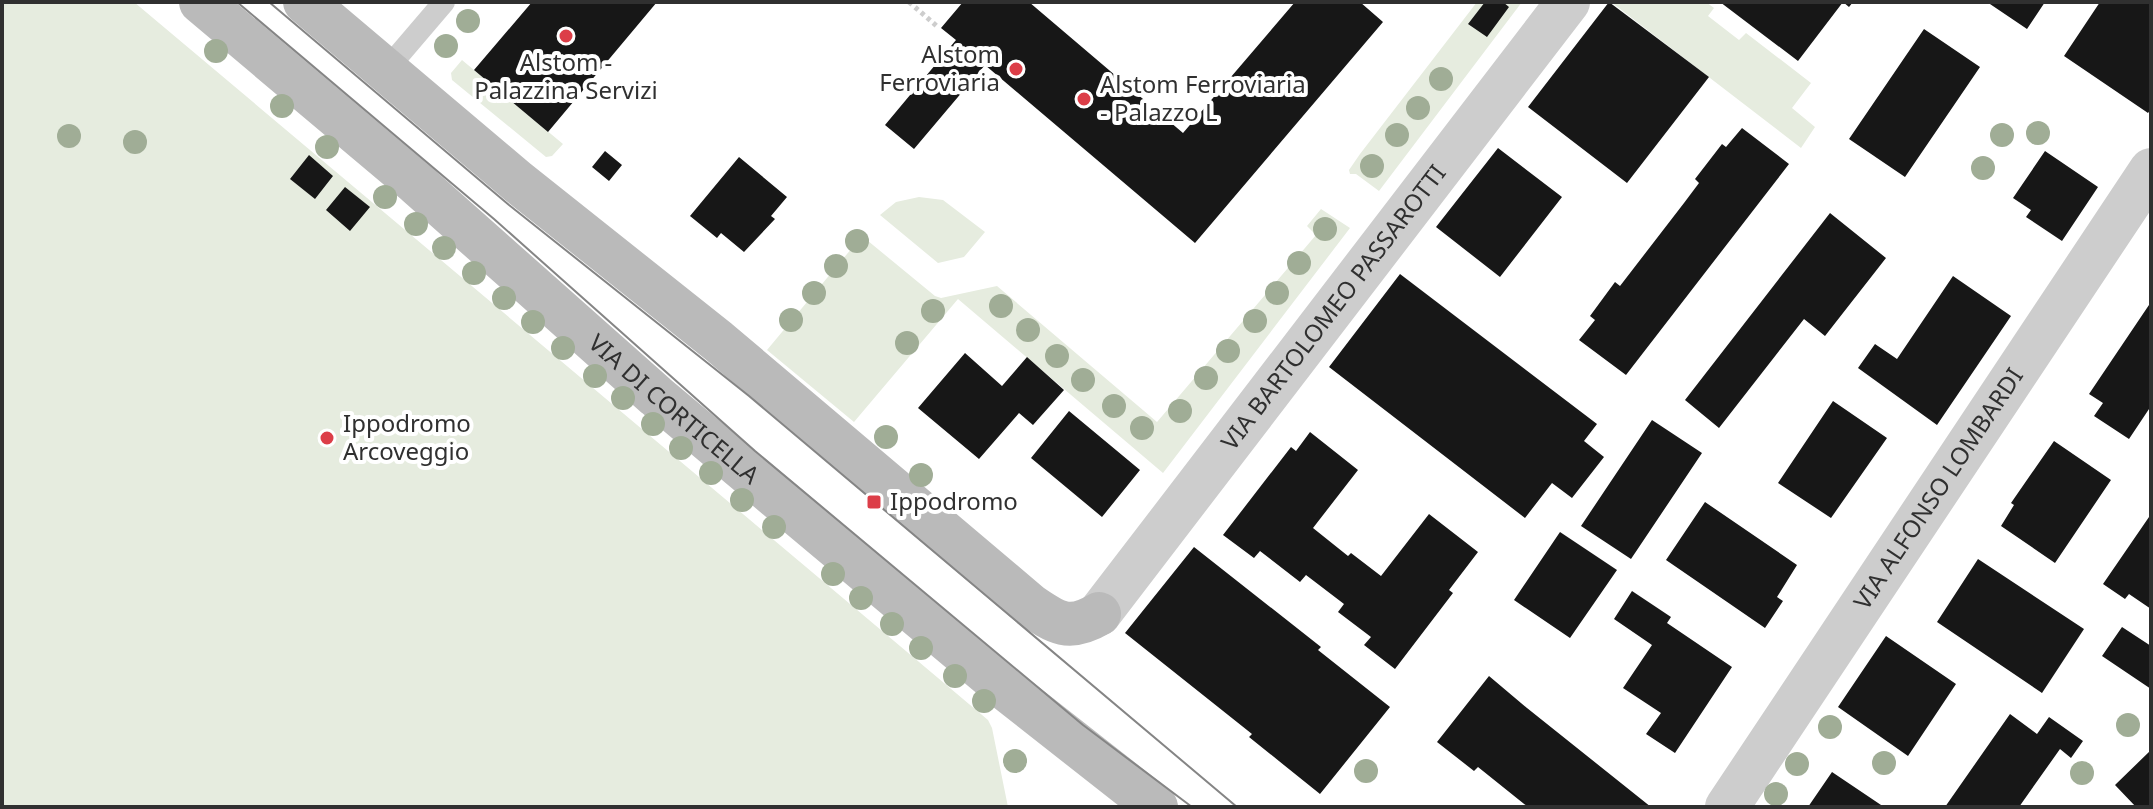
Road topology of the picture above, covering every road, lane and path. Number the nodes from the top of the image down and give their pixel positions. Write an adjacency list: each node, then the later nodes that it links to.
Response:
1 (201, 2): 10 (main road, VIA DI CORTICELLA)
2 (305, 2): 7 (main road)
3 (444, 2): 7 (lane)
4 (909, 2): 6 (path)
5 (1568, 2): 9 (street, VIA BARTOLOMEO PASSAROTTI)
6 (939, 28)
7 (386, 70): 9 (main road)
8 (2151, 170): 11 (street, VIA ALFONSO LOMBARDI)
9 (1099, 614)
10 (1132, 799)
11 (1727, 807)

